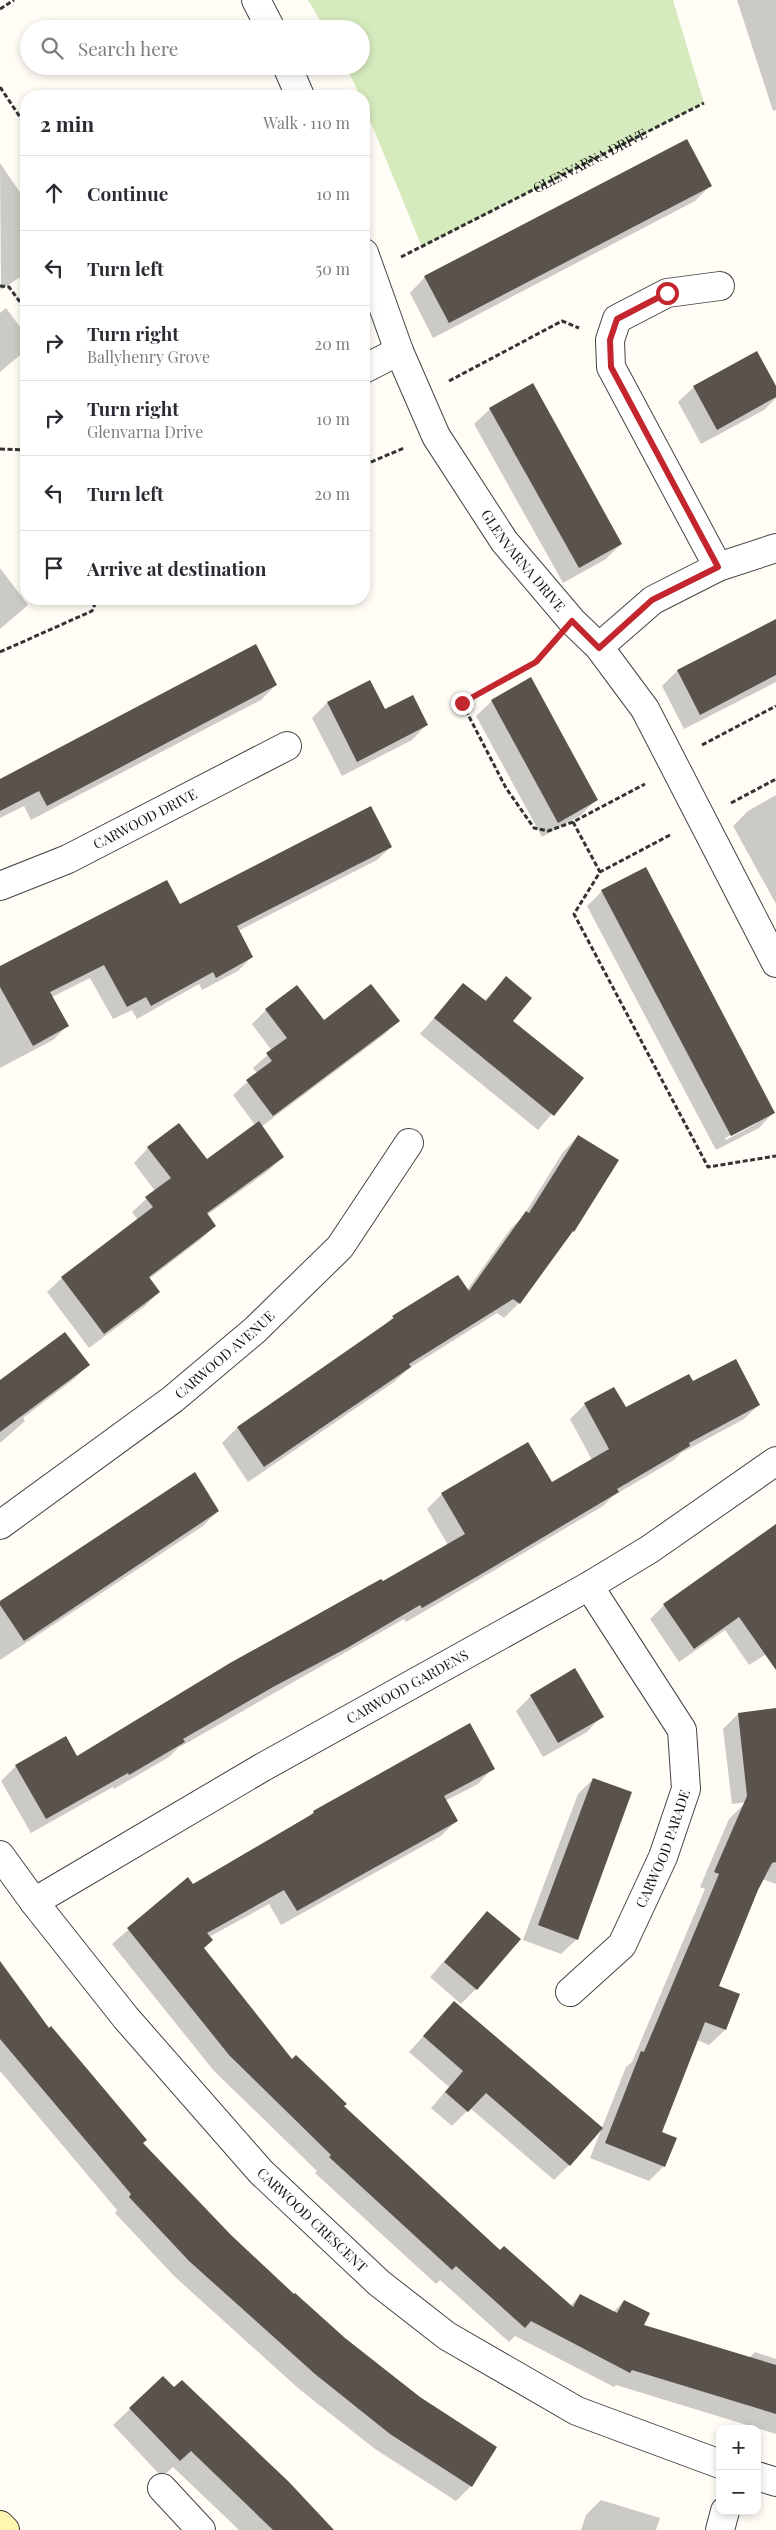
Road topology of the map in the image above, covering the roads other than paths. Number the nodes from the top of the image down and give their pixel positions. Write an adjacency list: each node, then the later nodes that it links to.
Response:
1 (256, 0): 2 (street)
2 (266, 20)
3 (291, 75): 4 (street)
4 (297, 90)
5 (370, 271): 7 (street, GLENVARNA DRIVE)
6 (720, 286): 10 (street)
7 (399, 351): 8 (street); 11 (street, GLENVARNA DRIVE)
8 (370, 366)
9 (776, 548): 10 (street)
10 (718, 567): 11 (street)
11 (599, 648): 14 (street, GLENVARNA DRIVE)
12 (287, 746): 13 (street, CARWOOD DRIVE)
13 (0, 886)
14 (776, 963)
15 (409, 1143): 17 (street, CARWOOD AVENUE)
16 (776, 1461): 18 (street, CARWOOD GARDENS)
17 (0, 1525)
18 (589, 1586): 20 (street, CARWOOD GARDENS); 21 (street, CARWOOD PARADE)
19 (0, 1855): 20 (street, CARWOOD CRESCENT)
20 (34, 1902): 22 (street, CARWOOD CRESCENT)
21 (570, 1992)
22 (716, 2463)
23 (761, 2477): 24 (street)
24 (776, 2482)
25 (162, 2488): 29 (street)
26 (724, 2515): 30 (street)
27 (0, 2525): 28 (main road)
28 (5, 2530)
29 (201, 2530)
30 (720, 2530)

